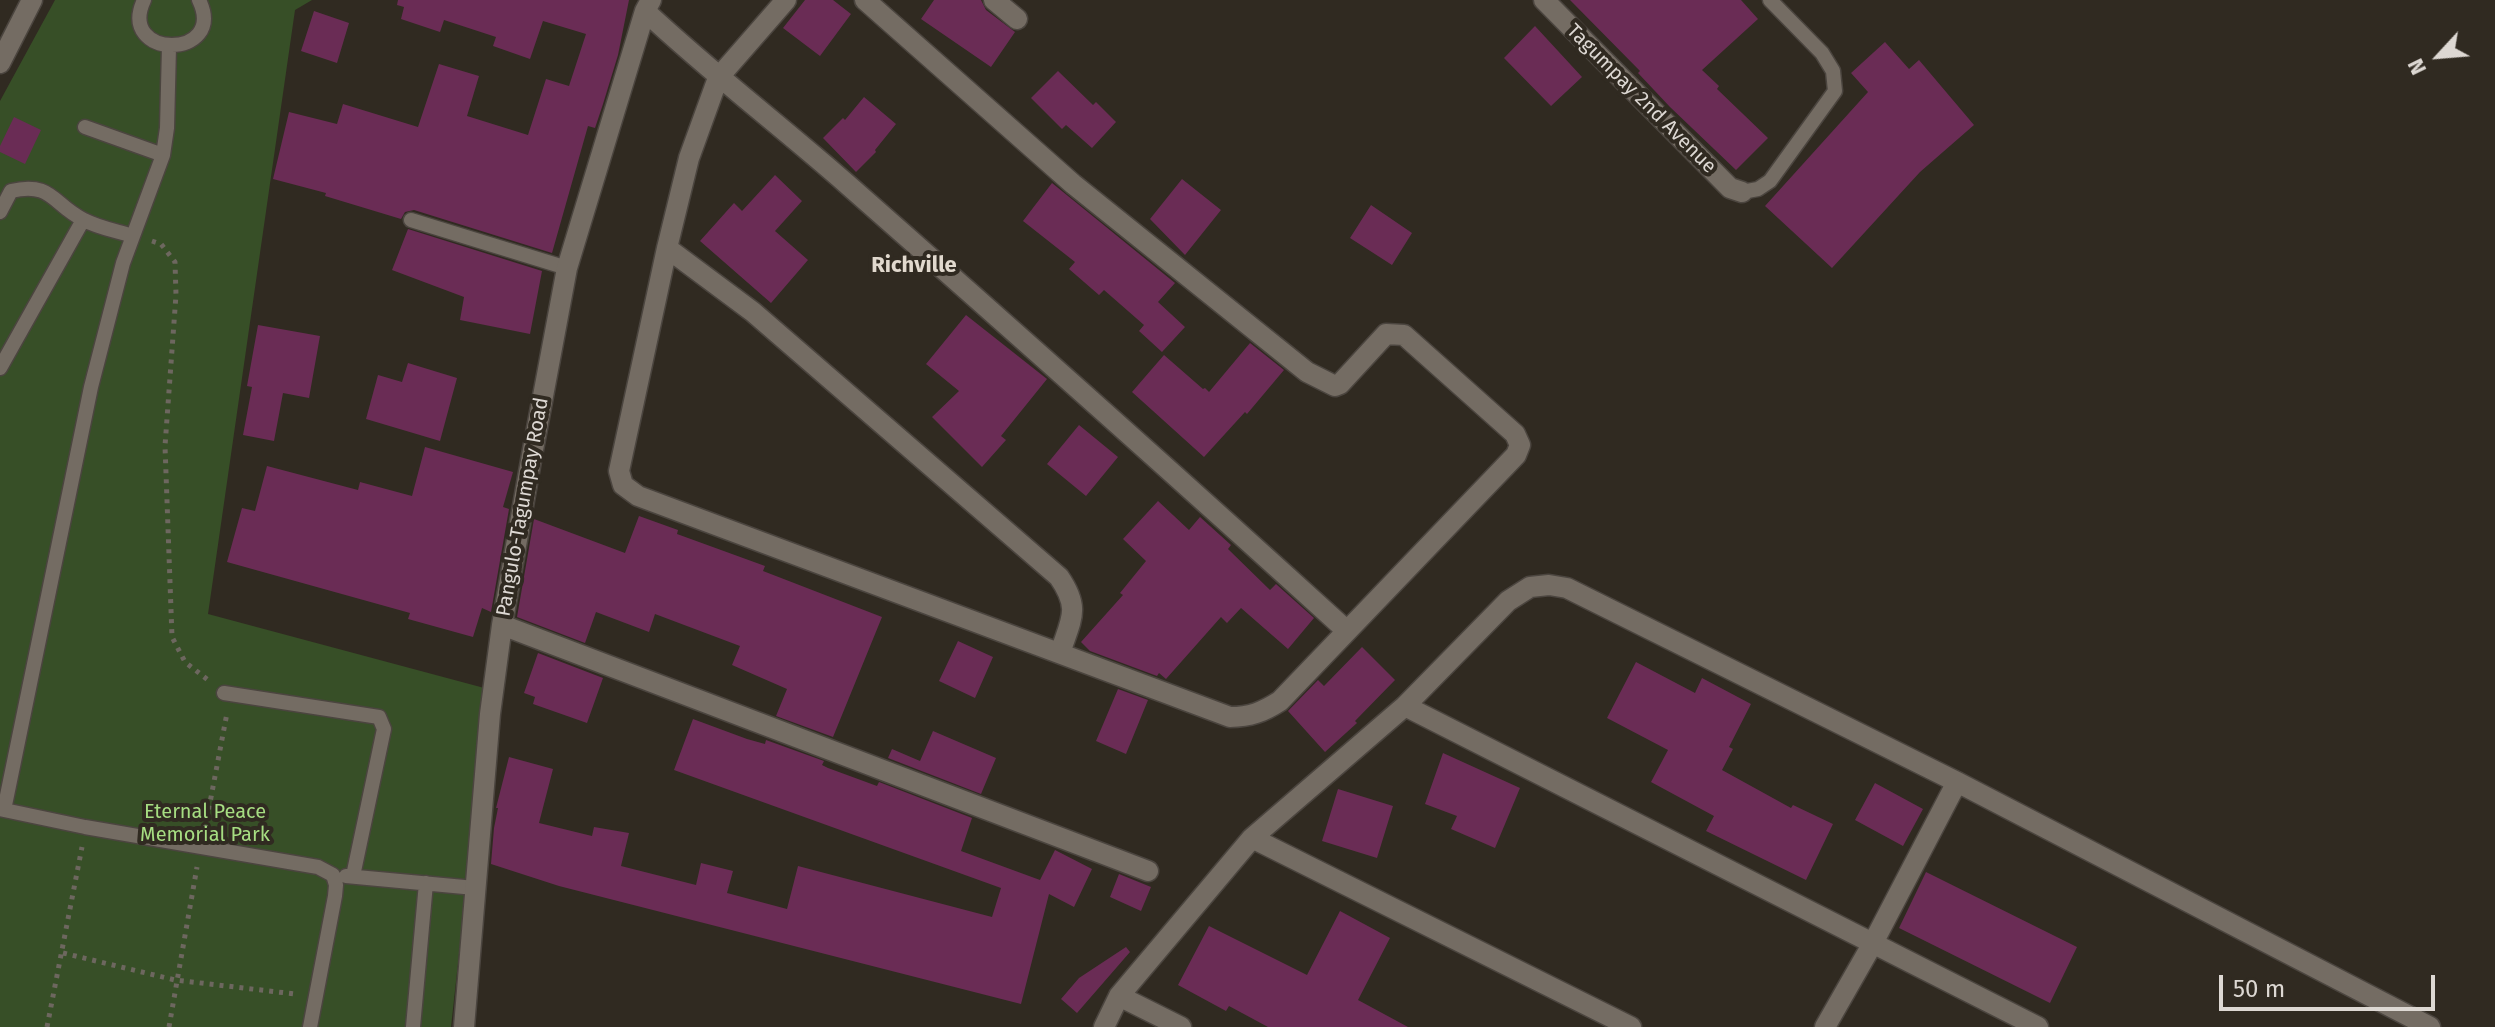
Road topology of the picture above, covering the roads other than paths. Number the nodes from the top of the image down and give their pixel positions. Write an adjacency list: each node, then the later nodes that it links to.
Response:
1 (32, 0): 12 (street)
2 (144, 0): 11 (lane)
3 (199, 0): 11 (lane)
4 (786, 0): 13 (street)
5 (865, 0): 25 (street)
6 (994, 0): 10 (street)
7 (1544, 0): 16 (street, Tagumpay 2nd Avenue)
8 (1770, 0): 16 (lane)
9 (648, 6): 13 (street); 22 (street, Pangulo-Tagumpay Road)
10 (1017, 19)
11 (169, 47): 15 (lane)
12 (0, 63)
13 (718, 78): 21 (street); 25 (street)
14 (85, 127): 15 (lane)
15 (163, 155): 20 (lane)
16 (1742, 192)
17 (0, 212): 18 (lane)
18 (83, 220): 20 (lane); 23 (lane)
19 (411, 220): 22 (lane)
20 (133, 236): 30 (lane)
21 (667, 248): 26 (street); 26 (street)
22 (567, 268): 24 (street, Pangulo-Tagumpay Road)
23 (0, 368)
24 (502, 625): 32 (street); 36 (street, Pangulo-Tagumpay Road)
25 (1346, 630): 26 (street)
26 (1060, 653)
27 (224, 693): 34 (lane)
28 (1405, 706): 29 (street); 31 (street); 37 (street)
29 (1957, 782): 37 (street); 47 (street)
30 (2, 810): 33 (lane)
31 (1252, 838): 38 (street); 44 (street)
32 (1148, 871)
33 (333, 875): 34 (lane); 39 (lane)
34 (353, 876): 35 (lane)
35 (426, 883): 36 (lane); 40 (lane)
36 (475, 888): 41 (street, Pangulo-Tagumpay Road)
37 (1873, 943): 45 (street); 46 (street)
38 (1119, 996): 42 (street); 43 (street)
39 (310, 1027)
40 (413, 1027)
41 (464, 1027)
42 (1104, 1027)
43 (1181, 1027)
44 (1631, 1027)
45 (1825, 1027)
46 (2038, 1027)
47 (2430, 1027)

